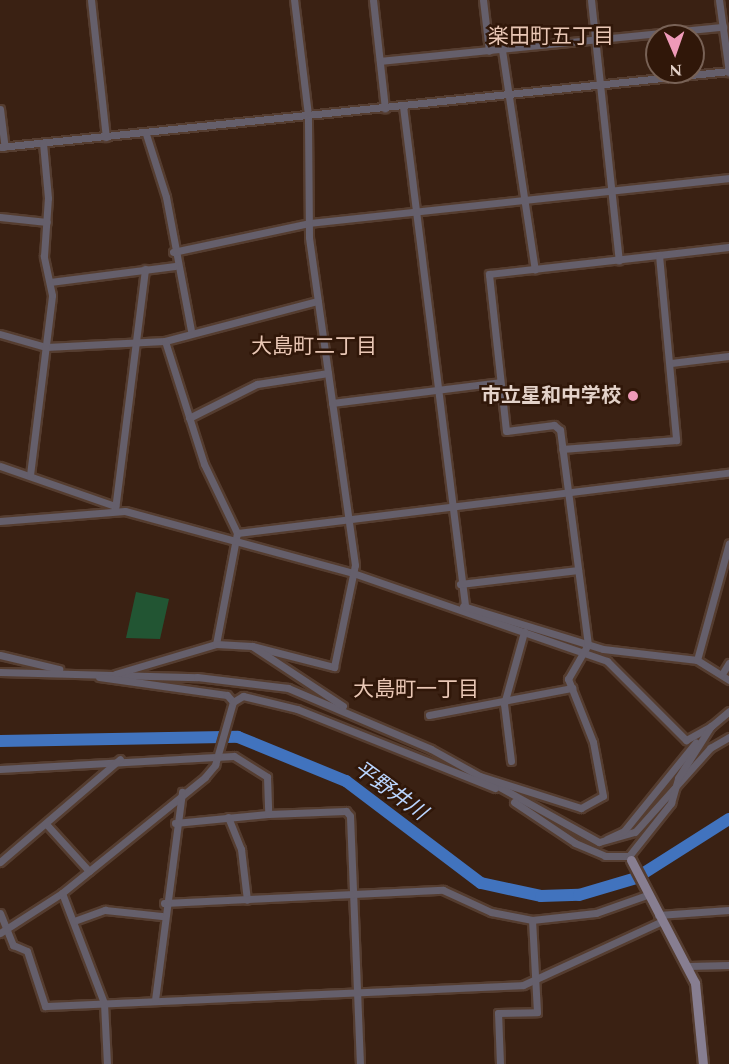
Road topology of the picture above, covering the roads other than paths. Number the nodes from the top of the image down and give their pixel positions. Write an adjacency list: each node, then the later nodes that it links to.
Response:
1 (91, 0): 20 (street)
2 (294, 0): 18 (street)
3 (373, 0): 11 (street)
4 (483, 0): 10 (street)
5 (591, 0): 8 (street)
6 (719, 0): 7 (street)
7 (723, 27): 8 (street); 12 (street)
8 (596, 40): 9 (street); 13 (street)
9 (502, 50): 10 (street); 14 (street)
10 (489, 51): 11 (street)
11 (380, 62): 16 (street)
12 (729, 72): 13 (street)
13 (600, 85): 14 (street); 24 (street)
14 (508, 94): 15 (street); 25 (street)
15 (404, 106): 16 (street); 26 (street)
16 (386, 108): 18 (street)
17 (0, 109): 22 (street)
18 (308, 115): 19 (street); 29 (street)
19 (146, 134): 20 (street); 31 (street)
20 (106, 136): 21 (street)
21 (43, 143): 22 (street); 28 (street)
22 (3, 147)
23 (729, 178): 24 (street)
24 (612, 191): 25 (street); 33 (street)
25 (524, 200): 26 (street); 36 (street)
26 (415, 212): 29 (street); 48 (street)
27 (0, 217): 28 (street)
28 (47, 222): 37 (street)
29 (309, 223): 31 (street); 38 (street)
30 (729, 247): 32 (street)
31 (173, 252): 34 (street)
32 (658, 255): 33 (street); 45 (street)
33 (619, 261): 36 (street)
34 (175, 266): 35 (street); 39 (street)
35 (145, 269): 37 (street); 42 (street)
36 (535, 270): 47 (street)
37 (50, 282): 43 (street)
38 (318, 301): 39 (street); 46 (street)
39 (191, 330): 41 (street)
40 (0, 334): 43 (street)
41 (165, 341): 42 (street); 50 (street)
42 (135, 343): 43 (street); 57 (street)
43 (46, 347): 54 (street)
44 (729, 356): 45 (street)
45 (670, 363): 51 (street)
46 (328, 373): 49 (street); 50 (street)
47 (500, 382): 48 (street); 51 (street)
48 (436, 390): 49 (street); 56 (street)
49 (332, 403): 58 (street)
50 (189, 418): 60 (street)
51 (562, 449): 55 (street)
52 (0, 466): 54 (street)
53 (729, 473): 55 (street)
54 (30, 476): 57 (street)
55 (568, 490): 56 (street); 63 (street)
56 (450, 505): 58 (street); 65 (street)
57 (115, 508): 59 (street); 61 (street)
58 (348, 517): 60 (street); 64 (street)
59 (0, 521)
60 (237, 533): 61 (street)
61 (236, 541): 64 (street); 68 (street)
62 (729, 543): 73 (street)
63 (578, 570): 65 (street); 69 (street)
64 (353, 573): 66 (street); 70 (street)
65 (460, 584): 66 (street)
66 (462, 607): 67 (street); 69 (street)
67 (524, 632): 72 (street); 81 (street)
68 (216, 644): 70 (street); 77 (street)
69 (588, 645): 72 (street); 73 (street)
70 (252, 646): 83 (street)
71 (0, 655): 76 (street)
72 (585, 655): 80 (street); 86 (street)
73 (697, 660): 78 (street)
74 (729, 663): 78 (street)
75 (0, 672): 76 (street)
76 (80, 673): 77 (street); 82 (street)
77 (115, 674): 83 (street)
78 (722, 674): 79 (street)
79 (729, 680)
80 (572, 688): 81 (street); 92 (street)
81 (505, 701): 85 (street); 90 (street)
82 (233, 702): 88 (street); 93 (street)
83 (350, 711): 92 (street)
84 (729, 711): 86 (street)
85 (429, 715)
86 (711, 726): 94 (street); 101 (street)
87 (729, 736): 94 (street)
88 (219, 754): 89 (street); 95 (street); 97 (street)
89 (120, 759): 91 (street); 100 (street)
90 (511, 761)
91 (0, 769)
92 (480, 776): 93 (street)
93 (495, 788): 96 (street)
94 (674, 790): 101 (street); 102 (street)
95 (182, 792): 99 (street); 104 (street)
96 (512, 797): 101 (street); 102 (street)
97 (268, 814): 98 (street); 107 (street)
98 (228, 817): 99 (street); 108 (street)
99 (175, 823): 109 (street)
100 (48, 826): 103 (street); 104 (street)
101 (599, 842)
102 (630, 858): 106 (street)
103 (0, 862)
104 (88, 872): 105 (street)
105 (62, 893): 115 (street); 116 (street)
106 (646, 894): 113 (street); 114 (street)
107 (352, 896): 108 (street); 114 (street); 120 (street)
108 (247, 900): 109 (street)
109 (164, 903): 112 (street)
110 (729, 910): 113 (street)
111 (0, 913): 116 (street)
112 (162, 916): 115 (street); 121 (street)
113 (660, 918): 118 (street); 119 (street)
114 (532, 920): 119 (street)
115 (74, 921): 122 (street)
116 (3, 931): 122 (street)
117 (729, 964): 118 (street)
118 (689, 966): 126 (street)
119 (536, 982): 120 (street); 125 (street)
120 (357, 990): 121 (street); 124 (street)
121 (155, 1000): 122 (street)
122 (104, 1002): 123 (street)
123 (108, 1064)
124 (360, 1064)
125 (500, 1064)
126 (703, 1064)

